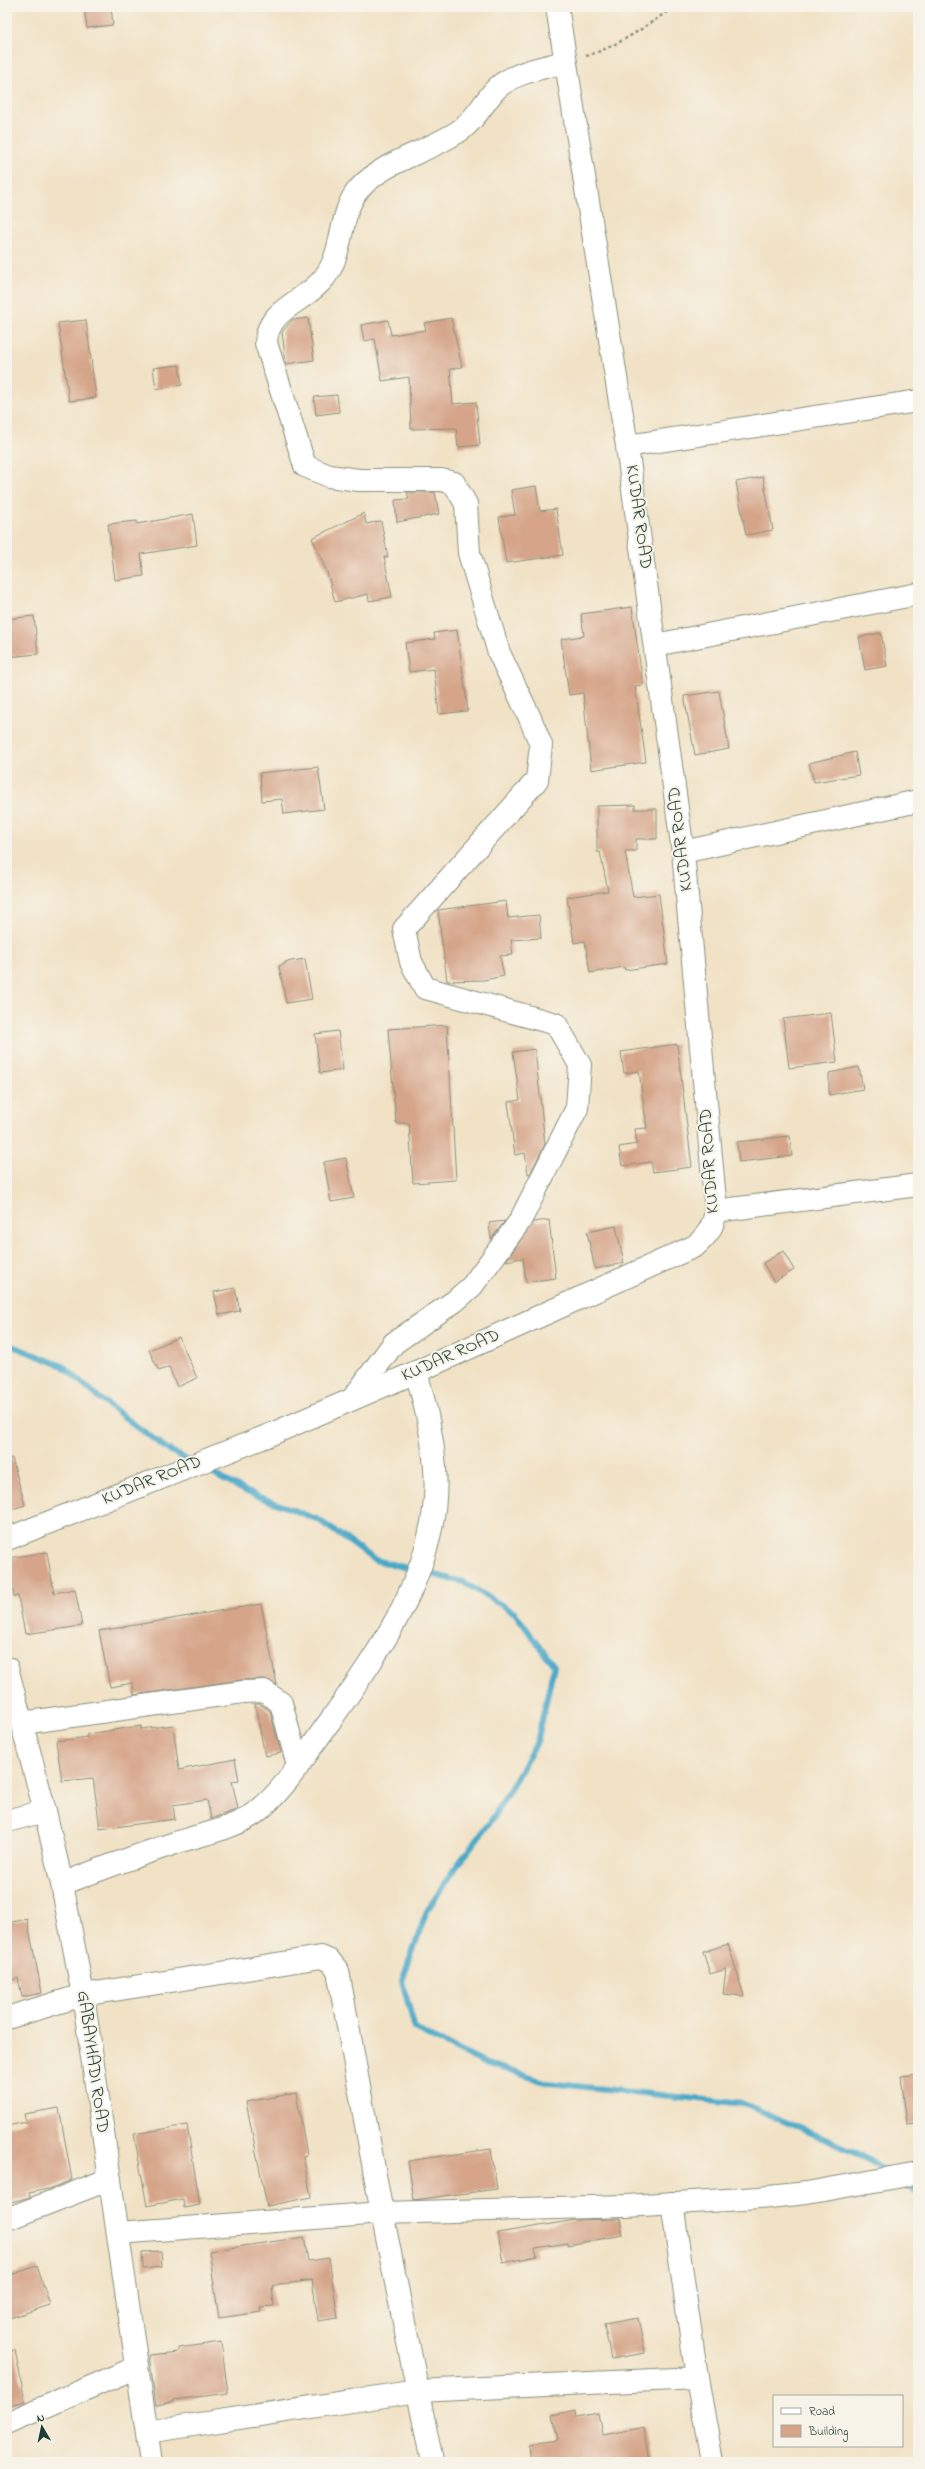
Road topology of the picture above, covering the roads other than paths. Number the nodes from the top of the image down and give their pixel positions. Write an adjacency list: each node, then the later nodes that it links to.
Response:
1 (557, 7): 2 (street, KUDAR ROAD)
2 (565, 62): 4 (street, KUDAR ROAD); 12 (street)
3 (918, 401): 4 (street)
4 (627, 446): 6 (street, KUDAR ROAD)
5 (918, 594): 6 (street)
6 (655, 645): 8 (street, KUDAR ROAD)
7 (918, 801): 8 (street)
8 (683, 852): 10 (street, KUDAR ROAD)
9 (918, 1185): 10 (street)
10 (716, 1211): 11 (street, KUDAR ROAD)
11 (416, 1372): 12 (street, KUDAR ROAD); 16 (street)
12 (354, 1397): 13 (street, KUDAR ROAD)
13 (7, 1539)
14 (7, 1668): 15 (street, GABAYHADI ROAD)
15 (22, 1723): 16 (street); 17 (street, GABAYHADI ROAD)
16 (298, 1766): 19 (street)
17 (45, 1811): 18 (street); 19 (street, GABAYHADI ROAD)
18 (7, 1821)
19 (62, 1884): 20 (street, GABAYHADI ROAD)
20 (83, 1995): 21 (street); 23 (street, GABAYHADI ROAD); 25 (street)
21 (7, 2018)
22 (918, 2173): 24 (street)
23 (110, 2179): 26 (street); 27 (street, GABAYHADI ROAD)
24 (672, 2203): 25 (street); 29 (street)
25 (382, 2213): 27 (street); 30 (street)
26 (7, 2219)
27 (118, 2233): 28 (street, GABAYHADI ROAD)
28 (137, 2367): 31 (street); 32 (street, GABAYHADI ROAD)
29 (697, 2378): 30 (street); 35 (street)
30 (417, 2391): 32 (street); 34 (street)
31 (7, 2424)
32 (147, 2432): 33 (street, GABAYHADI ROAD)
33 (151, 2462)
34 (432, 2462)
35 (712, 2462)

